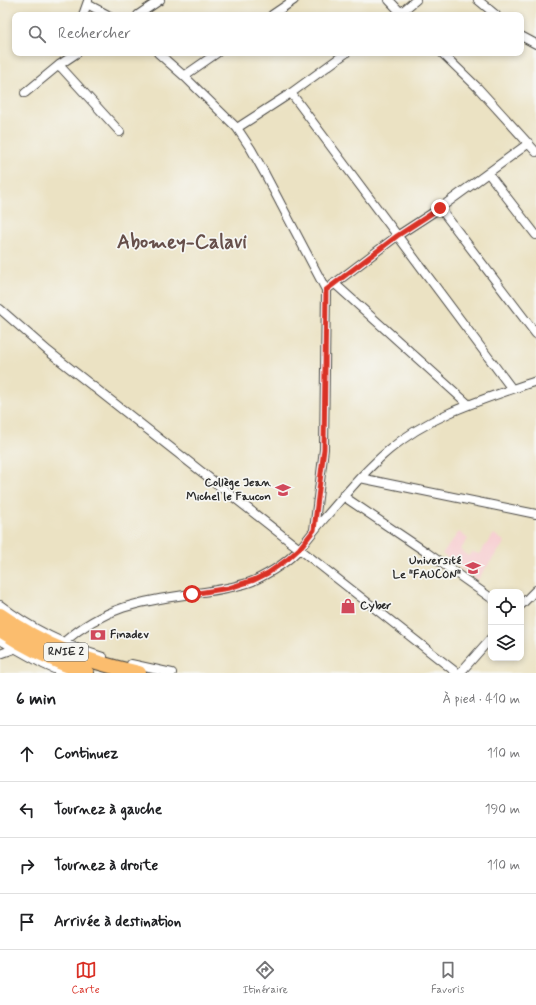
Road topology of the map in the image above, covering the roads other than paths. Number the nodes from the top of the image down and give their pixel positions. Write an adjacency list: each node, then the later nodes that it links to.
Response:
1 (160, 0): 9 (street)
2 (294, 0): 10 (street)
3 (389, 0): 11 (street)
4 (416, 0): 12 (street)
5 (478, 0): 13 (street)
6 (88, 2): 7 (street); 8 (street)
7 (84, 12)
8 (103, 12)
9 (142, 12)
10 (276, 12)
11 (399, 12)
12 (403, 12)
13 (492, 12)
14 (524, 38): 15 (street)
15 (536, 44)
16 (69, 56): 21 (street)
17 (161, 56): 22 (street)
18 (213, 56): 22 (street)
19 (342, 56): 24 (street)
20 (445, 56): 27 (street)
21 (59, 65): 23 (street); 26 (street)
22 (184, 76): 25 (street)
23 (25, 93)
24 (291, 93): 25 (street); 32 (street)
25 (237, 128): 34 (street)
26 (120, 132)
27 (528, 143): 28 (street); 29 (street)
28 (536, 152)
29 (488, 173): 30 (street); 31 (street)
30 (440, 208): 32 (street); 36 (street)
31 (536, 235)
32 (397, 236): 33 (street); 38 (street)
33 (334, 283): 34 (street); 39 (street)
34 (326, 290): 43 (street)
35 (2, 315): 44 (street)
36 (536, 334)
37 (536, 381): 38 (street)
38 (512, 389): 39 (street)
39 (468, 404): 40 (street)
40 (360, 478): 41 (street); 42 (street)
41 (343, 496): 43 (street); 46 (street)
42 (536, 514)
43 (314, 530): 44 (street)
44 (299, 549): 53 (street); 60 (street)
45 (536, 590): 47 (street)
46 (488, 596)
47 (524, 602)
48 (0, 605): 53 (street)
49 (0, 615): 58 (highway, RNIE 2 / RNIE 2)
50 (0, 630): 57 (highway, RNIE 2 / RNIE 2)
51 (0, 640): 54 (street)
52 (488, 641): 60 (street)
53 (64, 642): 59 (street)
54 (14, 649): 55 (street); 56 (street)
55 (0, 654)
56 (63, 673)
57 (87, 673)
58 (139, 673)
59 (172, 673)
60 (459, 673)

